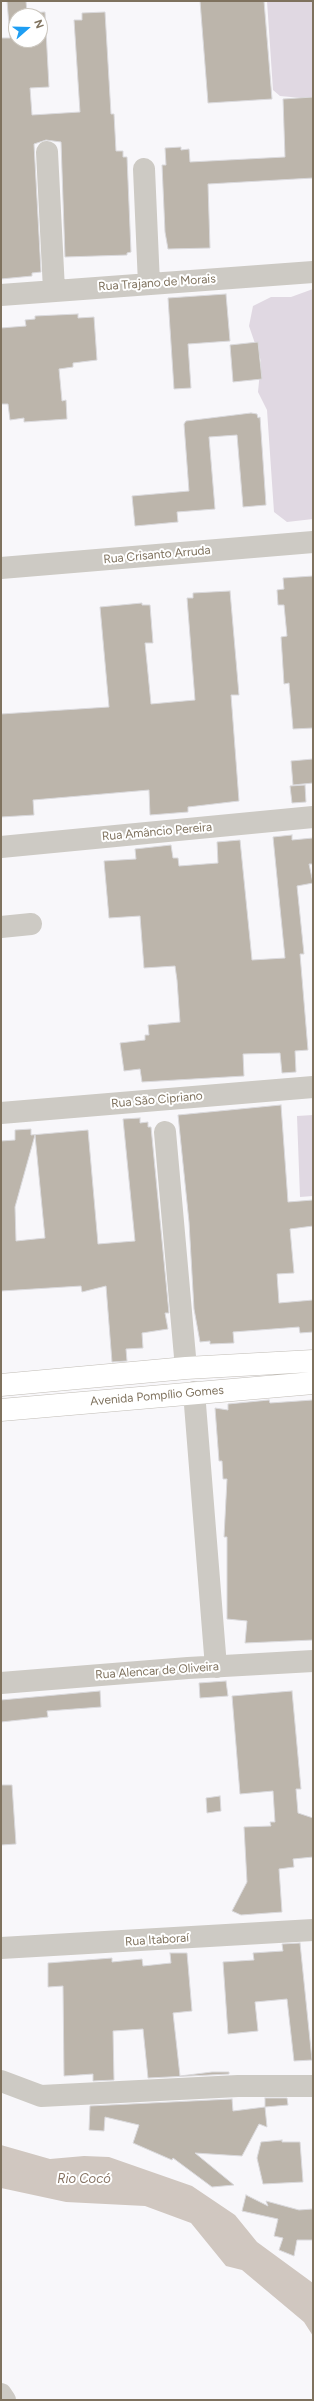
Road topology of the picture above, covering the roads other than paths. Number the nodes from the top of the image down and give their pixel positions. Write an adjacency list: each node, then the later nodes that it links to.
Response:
1 (47, 152): 5 (street)
2 (144, 169): 4 (street)
3 (313, 272): 4 (street, Rua Trajano de Morais)
4 (149, 284): 5 (street, Rua Trajano de Morais)
5 (54, 290): 6 (street, Rua Trajano de Morais)
6 (1, 295)
7 (313, 542): 8 (street, Rua Crisanto Arruda)
8 (1, 568)
9 (313, 817): 10 (street, Rua Amâncio Pereira)
10 (1, 847)
11 (31, 924): 12 (street)
12 (1, 927)
13 (313, 1087): 14 (street, Rua São Cipriano)
14 (1, 1113)
15 (165, 1132): 17 (street)
16 (313, 1361): 17 (main road, Avenida Pompílio Gomes)
17 (186, 1368): 19 (main road, Avenida Pompílio Gomes)
18 (313, 1382): 20 (main road, Avenida Pompílio Gomes)
19 (1, 1385)
20 (194, 1392): 21 (main road, Avenida Pompílio Gomes); 23 (street)
21 (1, 1410)
22 (313, 1661): 23 (street, Rua Alencar de Oliveira)
23 (216, 1667): 24 (street, Rua Alencar de Oliveira)
24 (1, 1683)
25 (313, 1930): 26 (street, Rua Itaboraí)
26 (1, 1948)
27 (1, 2081): 28 (street)
28 (313, 2086)
29 (1, 2394): 30 (street)
30 (5, 2400)

